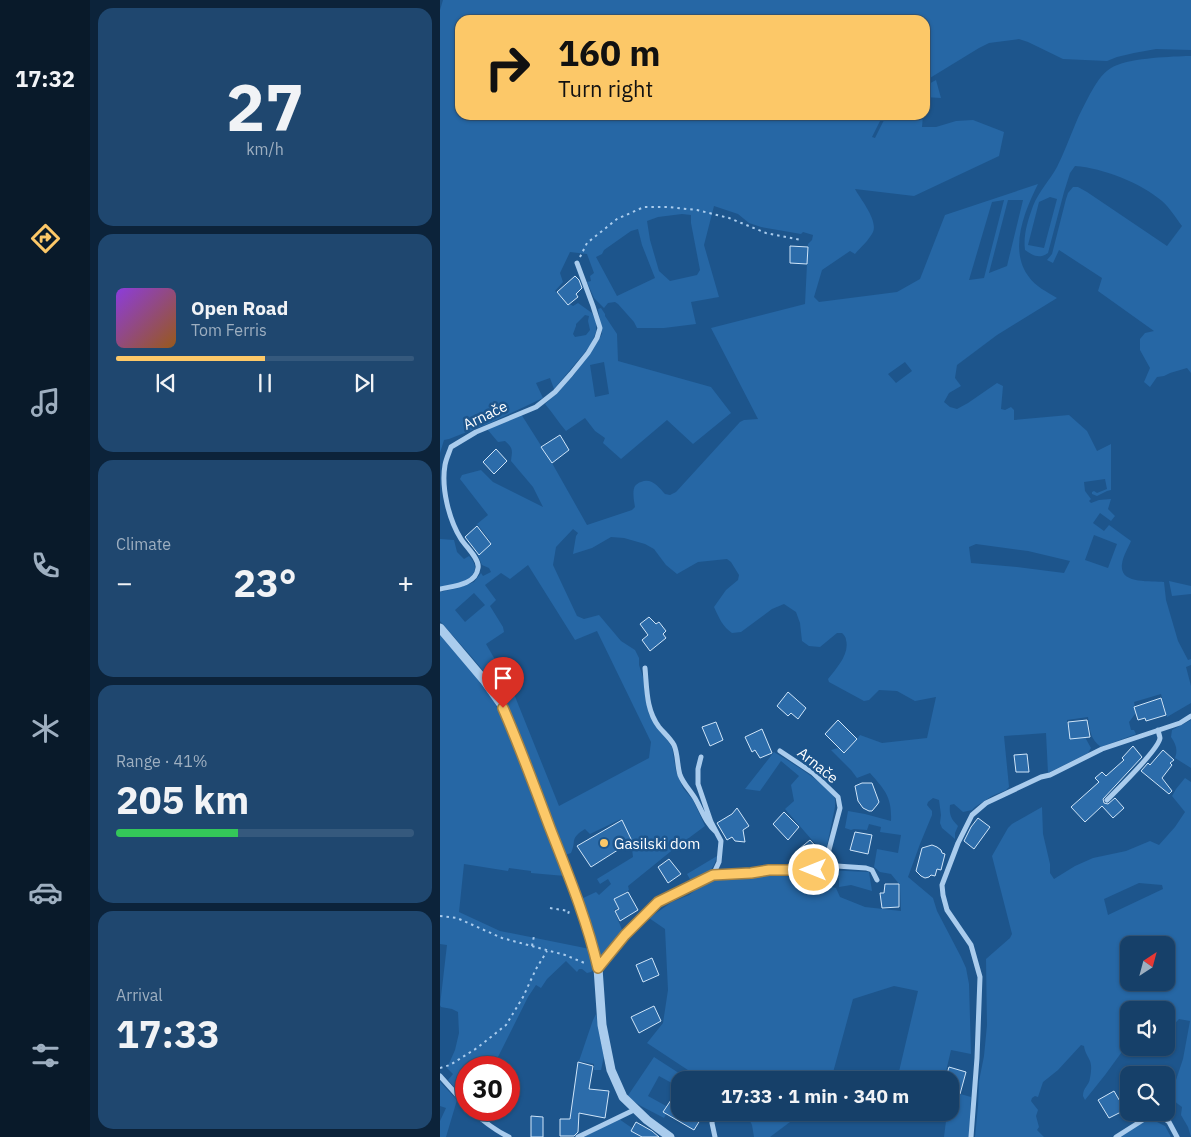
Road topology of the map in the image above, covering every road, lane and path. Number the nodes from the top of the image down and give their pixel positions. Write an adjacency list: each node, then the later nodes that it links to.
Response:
1 (801, 240): 2 (path)
2 (577, 263): 3 (street, Arnače)
3 (440, 588)
4 (440, 628): 17 (street)
5 (645, 668): 11 (street)
6 (1191, 716): 7 (street)
7 (1158, 730): 10 (street); 32 (street)
8 (780, 751): 12 (street, Arnače)
9 (701, 757): 11 (street)
10 (1107, 800)
11 (716, 832): 13 (street)
12 (822, 865): 13 (street); 14 (street)
13 (713, 875): 21 (street)
14 (877, 880)
15 (550, 908): 17 (path)
16 (440, 916): 19 (path)
17 (583, 916): 21 (street)
18 (534, 936): 19 (path)
19 (532, 946): 20 (path)
20 (547, 951): 21 (path); 22 (path)
21 (598, 968): 25 (street)
22 (440, 1068)
23 (440, 1076): 24 (street)
24 (455, 1093)
25 (636, 1109): 29 (street); 30 (street)
26 (483, 1121): 28 (street)
27 (712, 1121): 31 (street)
28 (509, 1137)
29 (578, 1137)
30 (670, 1137)
31 (715, 1137)
32 (971, 1137)
33 (1116, 1137): 34 (street)
34 (1177, 1137)

